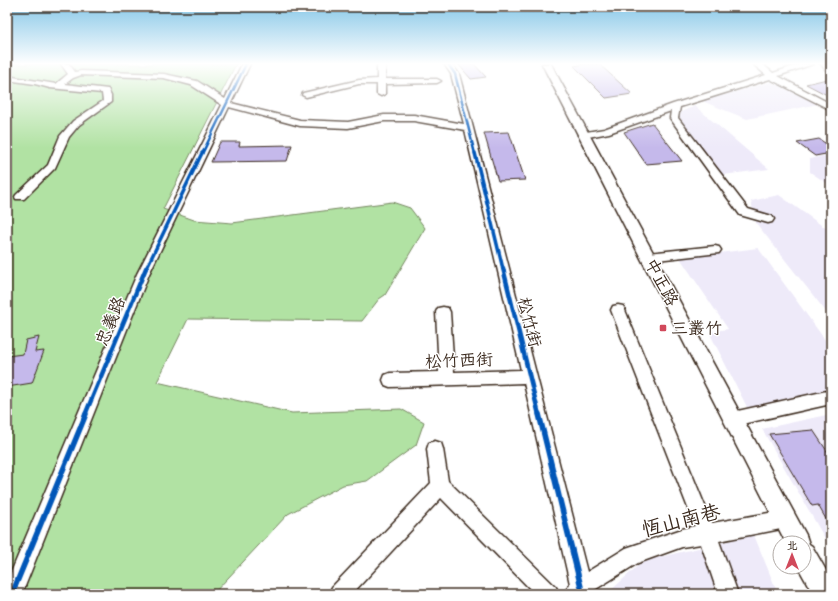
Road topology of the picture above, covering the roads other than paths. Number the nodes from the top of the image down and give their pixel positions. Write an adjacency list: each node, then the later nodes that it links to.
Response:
1 (105, 92): 15 (street)
2 (208, 92): 10 (street)
3 (232, 92): 10 (street, 忠義路)
4 (322, 92): 9 (street)
5 (460, 92): 13 (street, 松竹街)
6 (561, 92): 14 (main road, 中正路)
7 (723, 92): 11 (street)
8 (802, 92): 12 (street)
9 (306, 95)
10 (226, 104): 13 (street); 33 (street, 忠義路)
11 (676, 106): 14 (street); 16 (street)
12 (831, 107)
13 (469, 128): 21 (street, 松竹街)
14 (583, 135): 18 (main road, 中正路)
15 (20, 197)
16 (768, 219)
17 (715, 250): 18 (street)
18 (648, 257): 25 (main road, 中正路)
19 (618, 310): 29 (street)
20 (443, 312): 22 (street)
21 (530, 376): 22 (street, 松竹西街); 32 (street, 松竹街)
22 (447, 378): 23 (street, 松竹西街)
23 (390, 380)
24 (831, 397): 25 (street)
25 (733, 419): 28 (main road, 中正路)
26 (435, 449): 27 (street)
27 (440, 486): 34 (street); 35 (street)
28 (786, 519): 29 (street, 恆山南巷); 30 (main road, 中正路)
29 (707, 534): 32 (street, 恆山南巷); 36 (street)
30 (794, 535)
31 (812, 569): 37 (main road)
32 (578, 591)
33 (12, 594)
34 (339, 594)
35 (549, 594)
36 (728, 594)
37 (826, 594)

